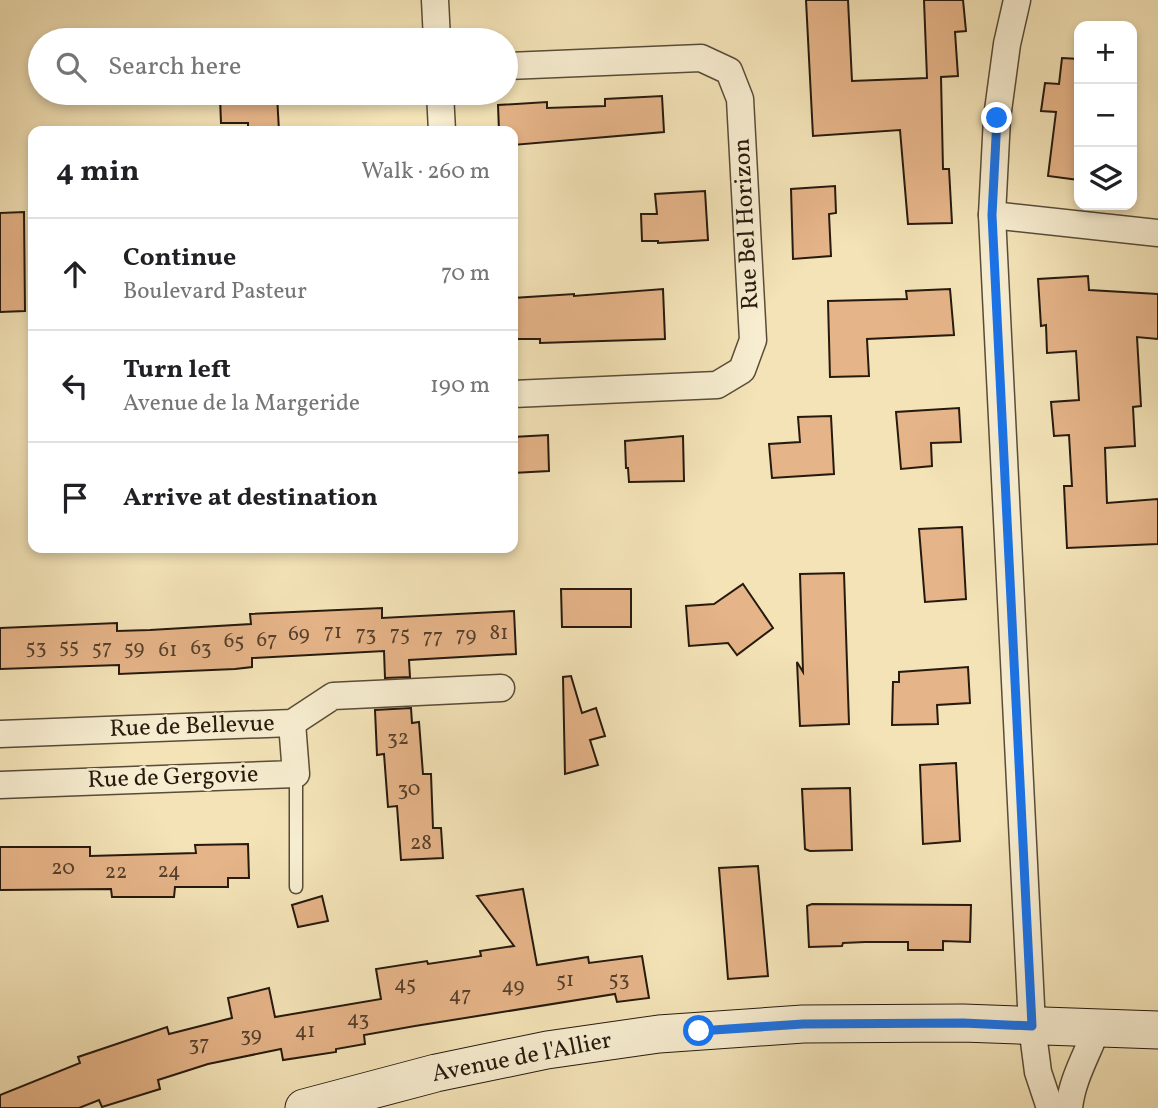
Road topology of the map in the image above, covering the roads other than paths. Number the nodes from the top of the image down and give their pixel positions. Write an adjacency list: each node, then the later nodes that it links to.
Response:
1 (435, 0): 3 (street)
2 (1017, 0): 7 (street)
3 (436, 28)
4 (518, 66): 9 (street, Rue Bel Horizon)
5 (441, 105): 6 (street)
6 (442, 126)
7 (992, 215): 8 (street); 16 (street)
8 (1158, 233)
9 (518, 394)
10 (501, 688): 11 (street, Rue de Bellevue)
11 (292, 723): 12 (street, Rue de Bellevue); 13 (street)
12 (0, 734)
13 (296, 774): 14 (street, Rue de Gergovie); 15 (lane)
14 (0, 785)
15 (296, 887)
16 (1032, 1026): 17 (main road, Avenue de l'Allier); 19 (main road, Avenue de l'Allier); 20 (street)
17 (1097, 1028): 18 (main road, Avenue de l'Allier); 21 (street)
18 (1158, 1030)
19 (304, 1108)
20 (1050, 1108)
21 (1069, 1108)

